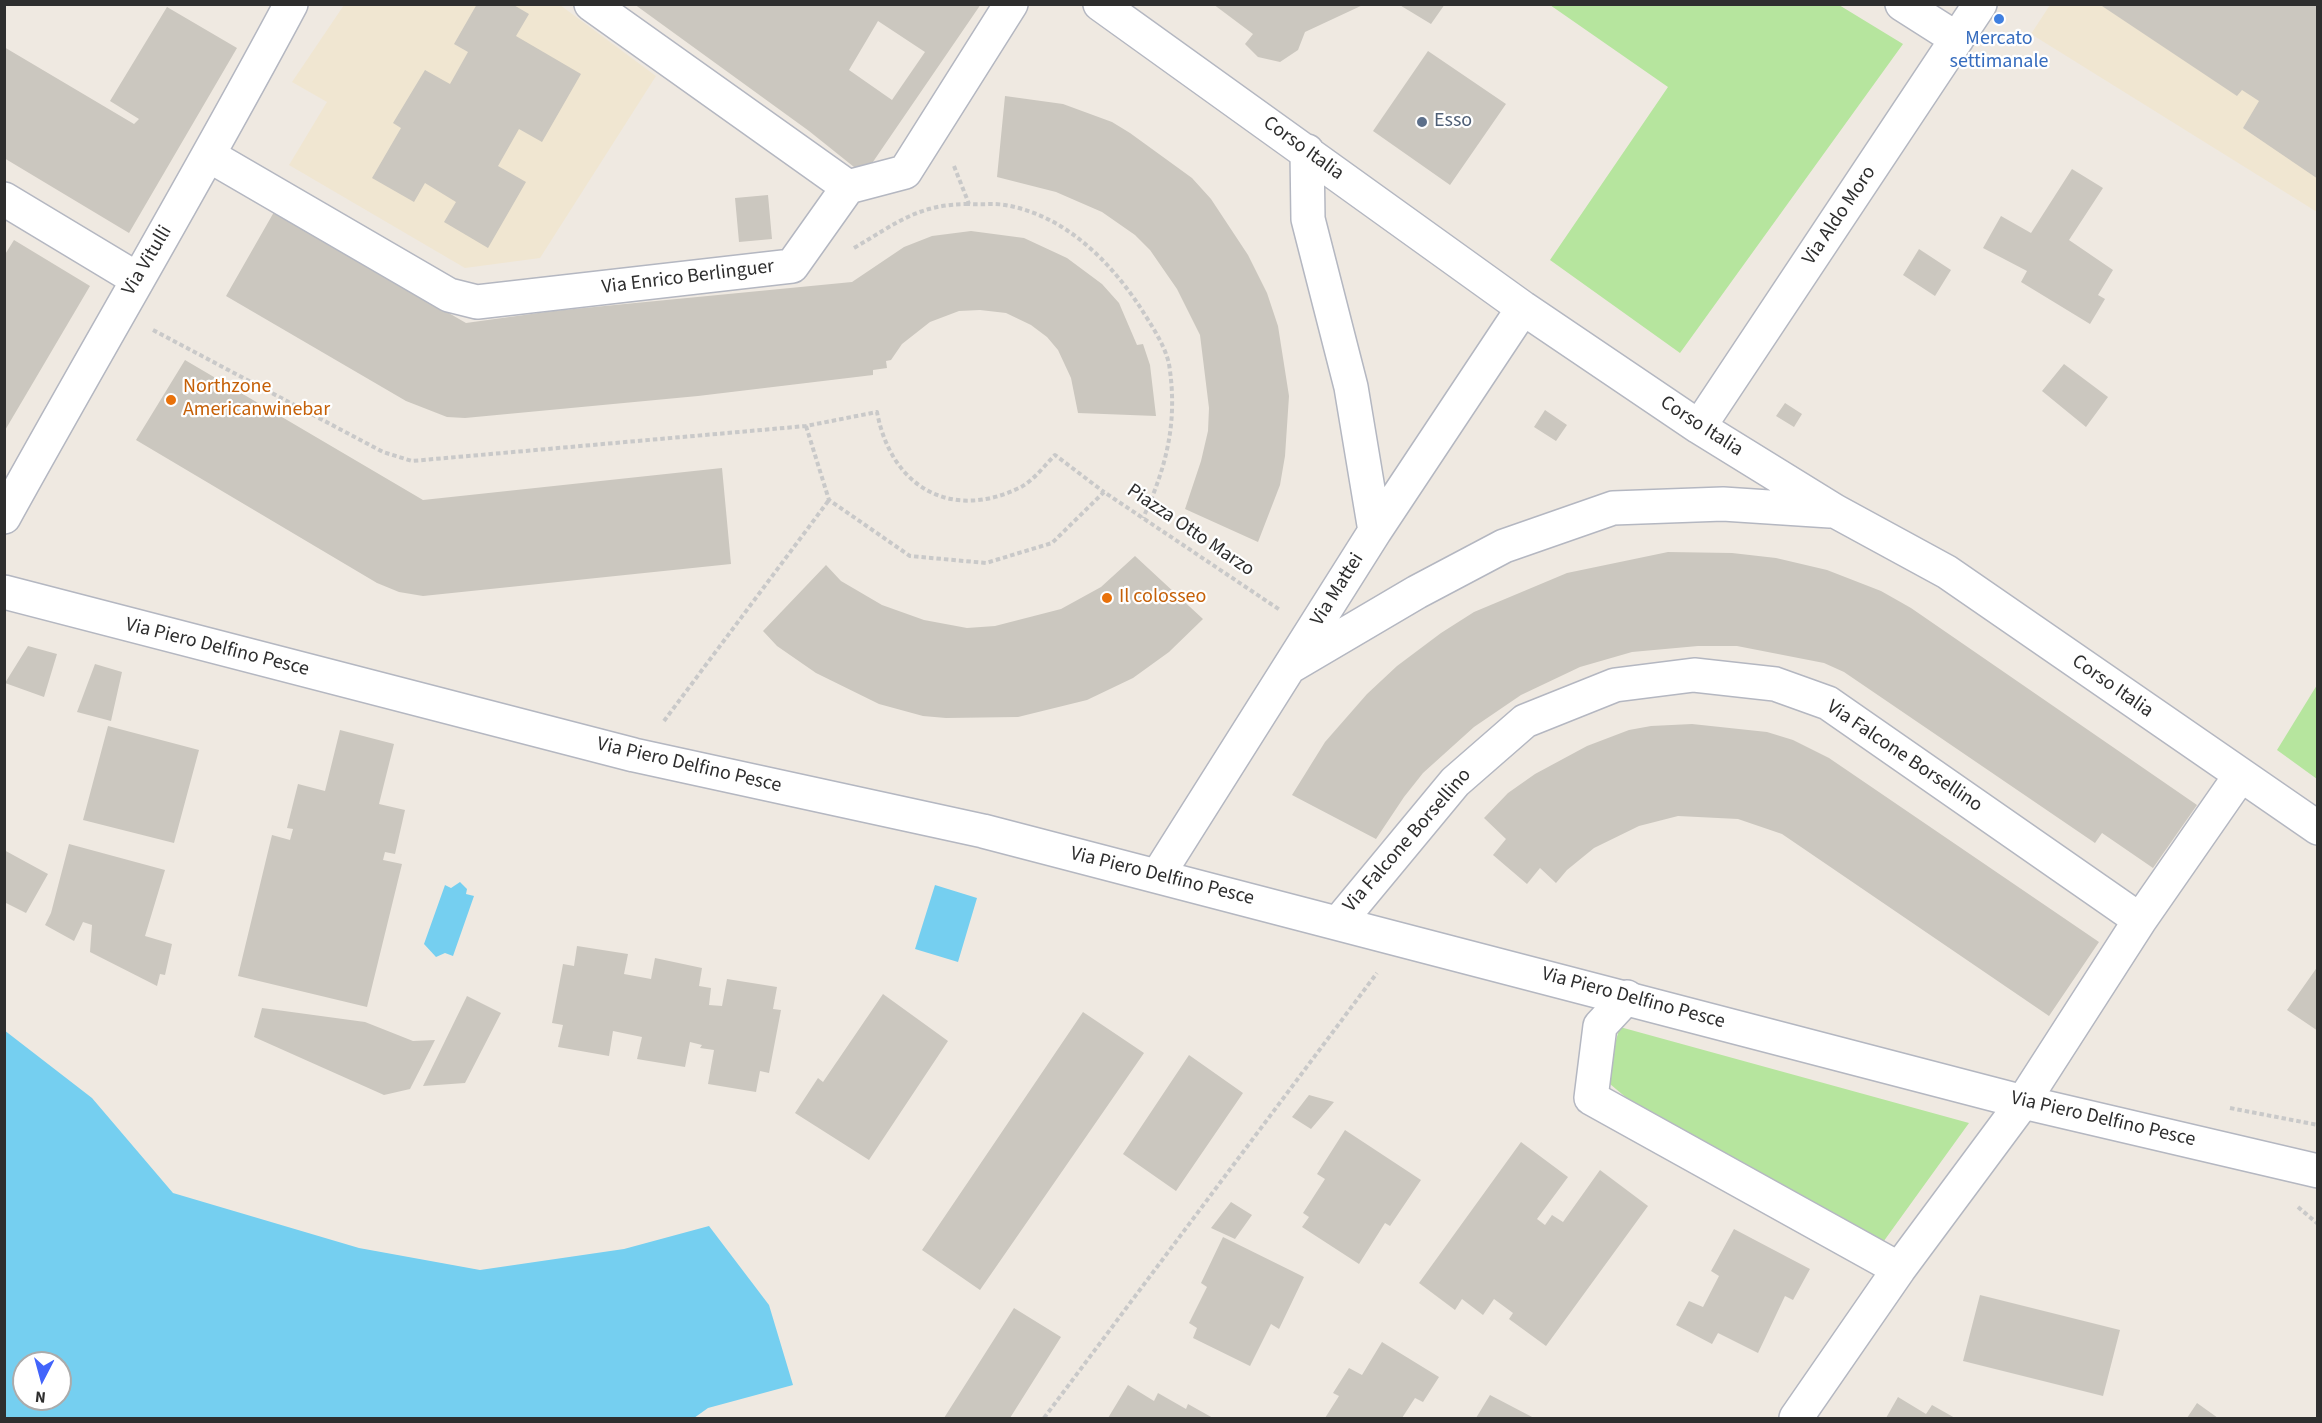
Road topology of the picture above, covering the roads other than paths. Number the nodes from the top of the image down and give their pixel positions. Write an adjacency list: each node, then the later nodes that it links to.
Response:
1 (291, 4): 9 (street, Via Vitulli)
2 (591, 4): 10 (street)
3 (1011, 4): 10 (street)
4 (1100, 4): 8 (street, Corso Italia)
5 (1902, 4): 7 (street)
6 (1980, 4): 7 (street, Via Aldo Moro)
7 (1958, 39): 14 (street, Via Aldo Moro)
8 (1307, 151): 13 (street, Corso Italia); 17 (street)
9 (210, 156): 10 (street, Via Enrico Berlinguer); 12 (street, Via Vitulli)
10 (848, 187)
11 (4, 200): 12 (street)
12 (137, 279): 16 (street, Via Vitulli)
13 (1523, 308): 14 (street, Corso Italia); 17 (street, Via Mattei)
14 (1699, 427): 15 (street, Corso Italia)
15 (1835, 511): 19 (street); 20 (street, Corso Italia)
16 (4, 517)
17 (1375, 531): 19 (street, Via Mattei)
18 (4, 592): 22 (street, Via Piero Delfino Pesce)
19 (1289, 668): 22 (street, Via Mattei)
20 (2240, 776): 21 (street, Corso Italia); 23 (street)
21 (2318, 828)
22 (1158, 875): 24 (street, Via Piero Delfino Pesce)
23 (2140, 920): 24 (street, Via Falcone Borsellino); 26 (street)
24 (1339, 922): 25 (street, Via Piero Delfino Pesce)
25 (1627, 997): 26 (street, Via Piero Delfino Pesce); 28 (street)
26 (2023, 1102): 27 (street, Via Piero Delfino Pesce); 28 (street)
27 (2318, 1171)
28 (1899, 1269): 29 (street)
29 (1796, 1419)

